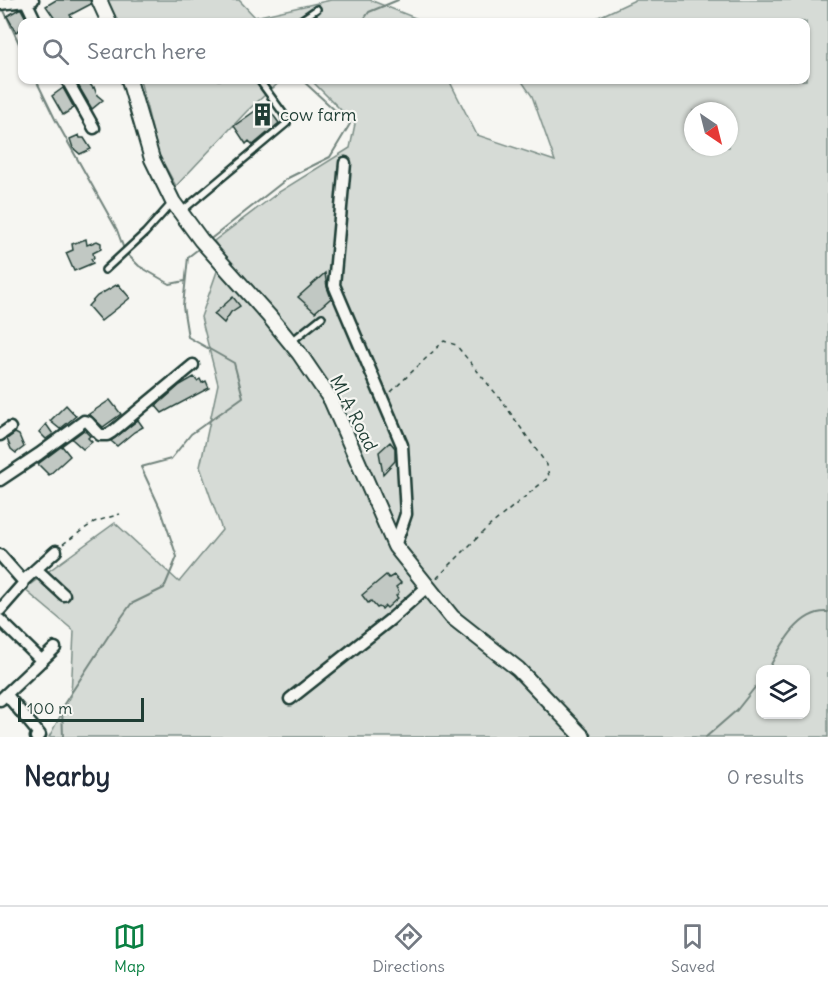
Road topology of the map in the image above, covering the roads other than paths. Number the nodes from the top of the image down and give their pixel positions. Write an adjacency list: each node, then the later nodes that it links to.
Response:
1 (99, 0): 6 (street)
2 (29, 1): 3 (street); 5 (street)
3 (0, 4)
4 (316, 9): 7 (lane)
5 (35, 18)
6 (107, 18)
7 (304, 18)
8 (68, 84): 11 (street)
9 (130, 84): 13 (street, MLA Road)
10 (262, 84): 13 (lane)
11 (94, 128)
12 (345, 163): 21 (street)
13 (177, 207): 14 (lane); 16 (street, MLA Road)
14 (105, 270)
15 (322, 317): 16 (lane)
16 (290, 342): 21 (street, MLA Road)
17 (193, 365): 20 (street)
18 (10, 428): 19 (street)
19 (0, 435)
20 (0, 480)
21 (395, 546): 26 (street, MLA Road)
22 (56, 550): 24 (street)
23 (0, 555): 25 (street)
24 (36, 568): 25 (street); 27 (street)
25 (23, 581): 28 (street)
26 (427, 587): 33 (street); 35 (street, MLA Road)
27 (64, 595)
28 (0, 610)
29 (0, 620): 31 (street)
30 (55, 648): 31 (street)
31 (42, 661): 32 (street)
32 (3, 697): 34 (street)
33 (290, 699)
34 (36, 737)
35 (583, 737)

